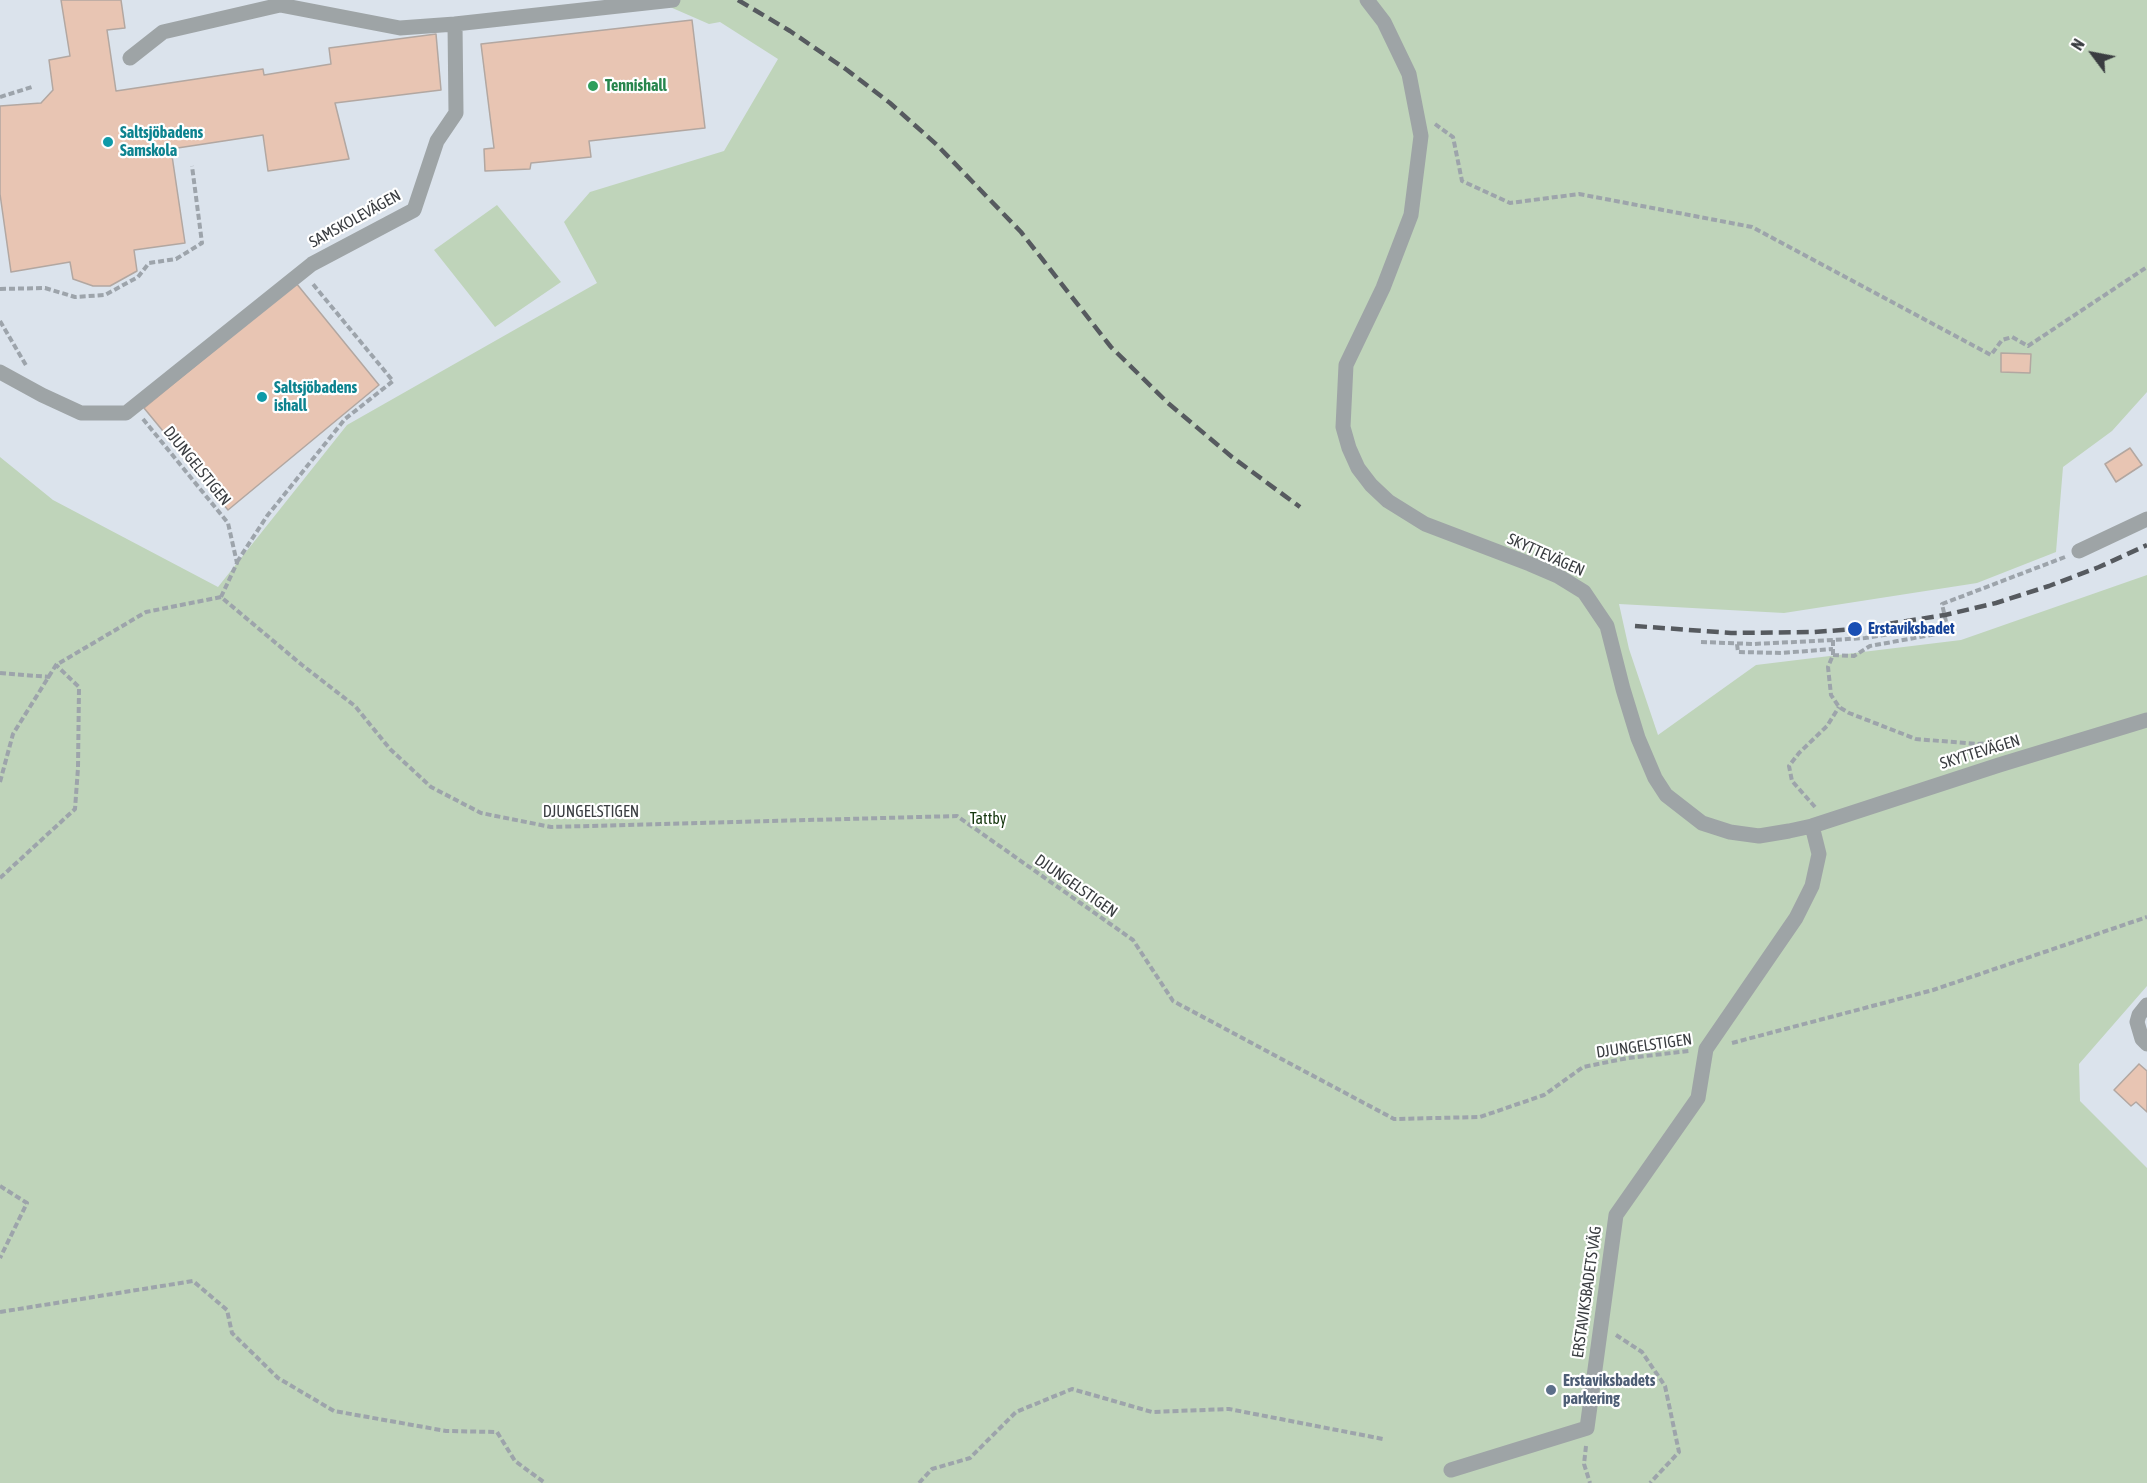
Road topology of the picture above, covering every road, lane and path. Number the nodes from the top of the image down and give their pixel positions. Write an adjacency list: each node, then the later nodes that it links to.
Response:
1 (673, 0): 3 (street)
2 (1367, 0): 7 (street, SKYTTEVÄGEN)
3 (455, 24): 4 (street); 10 (street, SAMSKOLEVÄGEN)
4 (130, 58)
5 (32, 87): 6 (path)
6 (0, 97)
7 (1416, 109): 9 (path); 34 (street, SKYTTEVÄGEN)
8 (192, 166): 11 (path)
9 (2147, 267)
10 (303, 271): 15 (street, SAMSKOLEVÄGEN); 18 (path)
11 (0, 289)
12 (0, 321): 14 (path)
13 (0, 372): 14 (street)
14 (42, 395): 15 (street)
15 (126, 413): 18 (path, DJUNGELSTIGEN)
16 (2147, 519): 17 (street)
17 (2079, 551): 25 (path)
18 (237, 563): 19 (path)
19 (220, 597): 26 (path); 39 (path, DJUNGELSTIGEN)
20 (1935, 627): 21 (path)
21 (1833, 640): 23 (path); 24 (path)
22 (1701, 642): 23 (path)
23 (1737, 644): 24 (path)
24 (1833, 649): 25 (path)
25 (1833, 655): 29 (path)
26 (56, 664): 28 (path); 35 (path)
27 (0, 673): 28 (path)
28 (50, 677): 32 (path)
29 (1839, 707): 31 (path); 33 (path)
30 (2147, 720): 34 (street, SKYTTEVÄGEN)
31 (2022, 741)
32 (0, 782)
33 (1817, 810)
34 (1812, 826): 39 (street, ERSTAVIKSBADETS VÄG)
35 (0, 878)
36 (2147, 917): 39 (path, DJUNGELSTIGEN)
37 (2147, 1005): 38 (street)
38 (2147, 1044)
39 (1706, 1049): 43 (street, ERSTAVIKSBADETS VÄG)
40 (0, 1186): 41 (path)
41 (0, 1258)
42 (0, 1312): 47 (path)
43 (1601, 1325): 44 (street, ERSTAVIKSBADETS VÄG); 50 (path)
44 (1587, 1428): 46 (street); 49 (path)
45 (1383, 1439): 48 (path)
46 (1451, 1470)
47 (545, 1483)
48 (919, 1483)
49 (1590, 1483)
50 (1650, 1483)

